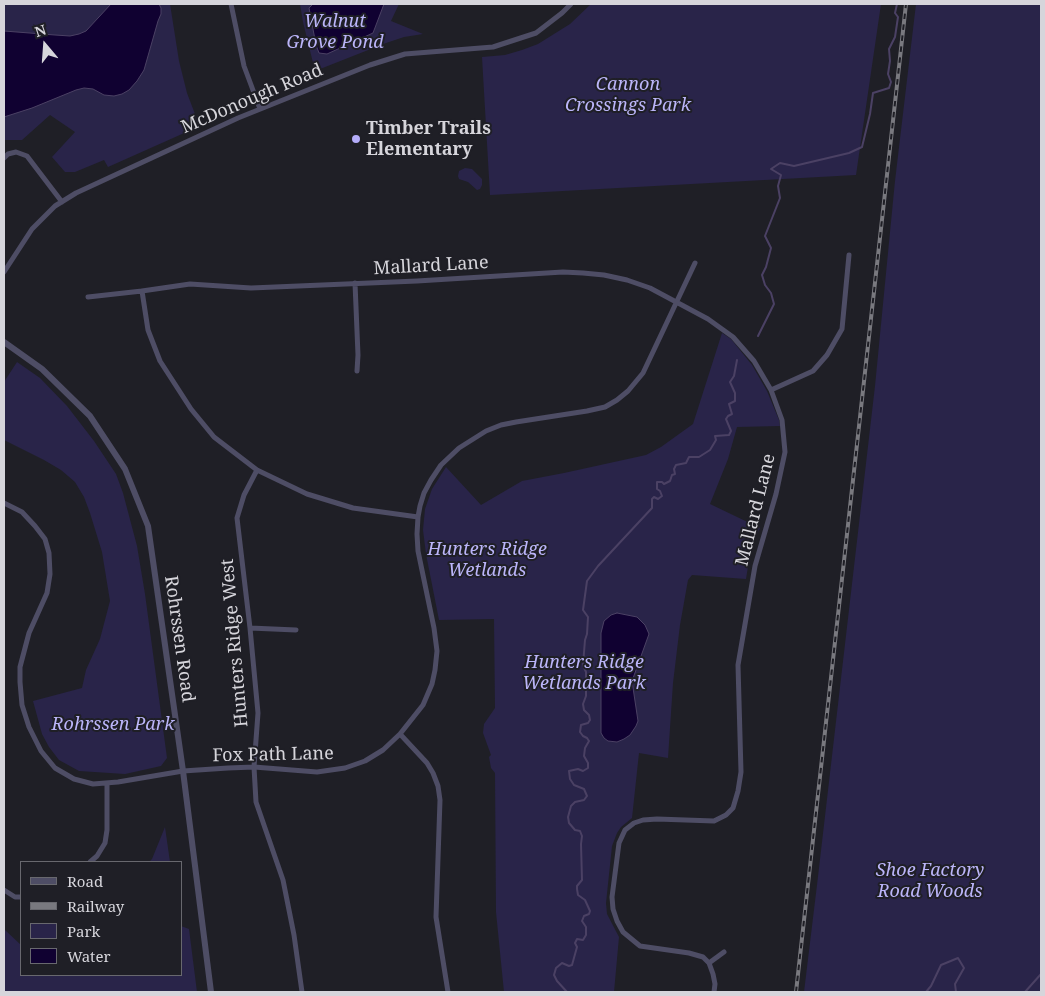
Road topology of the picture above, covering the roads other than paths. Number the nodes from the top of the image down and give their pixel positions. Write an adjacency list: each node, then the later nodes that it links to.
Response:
1 (231, 4): 3 (street)
2 (571, 4): 3 (street, McDonough Road)
3 (260, 109): 5 (street, McDonough Road)
4 (4, 158): 5 (street)
5 (62, 202): 8 (street, McDonough Road)
6 (849, 255): 15 (street)
7 (695, 263): 12 (street, Fox Path Lane)
8 (4, 272)
9 (355, 283): 10 (street, Mallard Lane); 12 (street, Mallard Lane); 14 (street)
10 (142, 291): 11 (street, Mallard Lane); 16 (street)
11 (88, 297)
12 (677, 302): 15 (street, Mallard Lane); 18 (street, Fox Path Lane)
13 (4, 342): 23 (street, Rohrssen Road)
14 (357, 371)
15 (771, 390): 29 (street, Mallard Lane)
16 (257, 470): 18 (street); 19 (street, Hunters Ridge West)
17 (4, 503): 24 (street, Fox Path Lane)
18 (418, 517): 21 (street, Fox Path Lane)
19 (250, 628): 20 (street); 22 (street, Hunters Ridge West)
20 (296, 630)
21 (400, 734): 22 (street, Fox Path Lane); 32 (street)
22 (254, 767): 23 (street, Fox Path Lane); 31 (street, Hunters Ridge West)
23 (183, 771): 24 (street, Fox Path Lane); 30 (street, Rohrssen Road)
24 (107, 783): 25 (street)
25 (91, 861)
26 (4, 890): 27 (street)
27 (20, 897)
28 (724, 952): 29 (street)
29 (709, 963): 33 (street)
30 (211, 992)
31 (302, 992)
32 (448, 992)
33 (714, 992)

